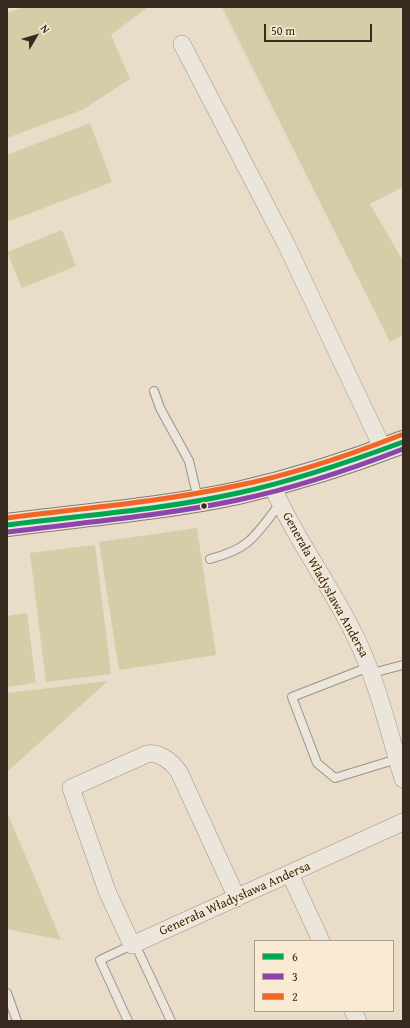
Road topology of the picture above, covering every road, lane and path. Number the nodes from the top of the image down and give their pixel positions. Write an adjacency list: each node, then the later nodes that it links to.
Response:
1 (182, 44): 3 (street)
2 (154, 391): 5 (lane)
3 (397, 447): 4 (street)
4 (276, 494): 5 (street); 7 (lane); 9 (street, Generała Władysława Andersa)
5 (199, 500): 6 (street)
6 (7, 525)
7 (210, 559)
8 (403, 665): 9 (lane)
9 (370, 670): 10 (street, Generała Władysława Andersa); 10 (lane)
10 (398, 753): 11 (street, Generała Władysława Andersa)
11 (403, 779)
12 (403, 822): 13 (street, Generała Władysława Andersa)
13 (290, 874): 14 (street, Generała Władysława Andersa); 15 (street)
14 (237, 898): 16 (street, Generała Władysława Andersa); 16 (street)
15 (321, 940)
16 (134, 945): 20 (lane); 21 (lane)
17 (7, 993): 19 (lane)
18 (354, 1012): 22 (street)
19 (17, 1021)
20 (128, 1021)
21 (171, 1021)
22 (358, 1021)

